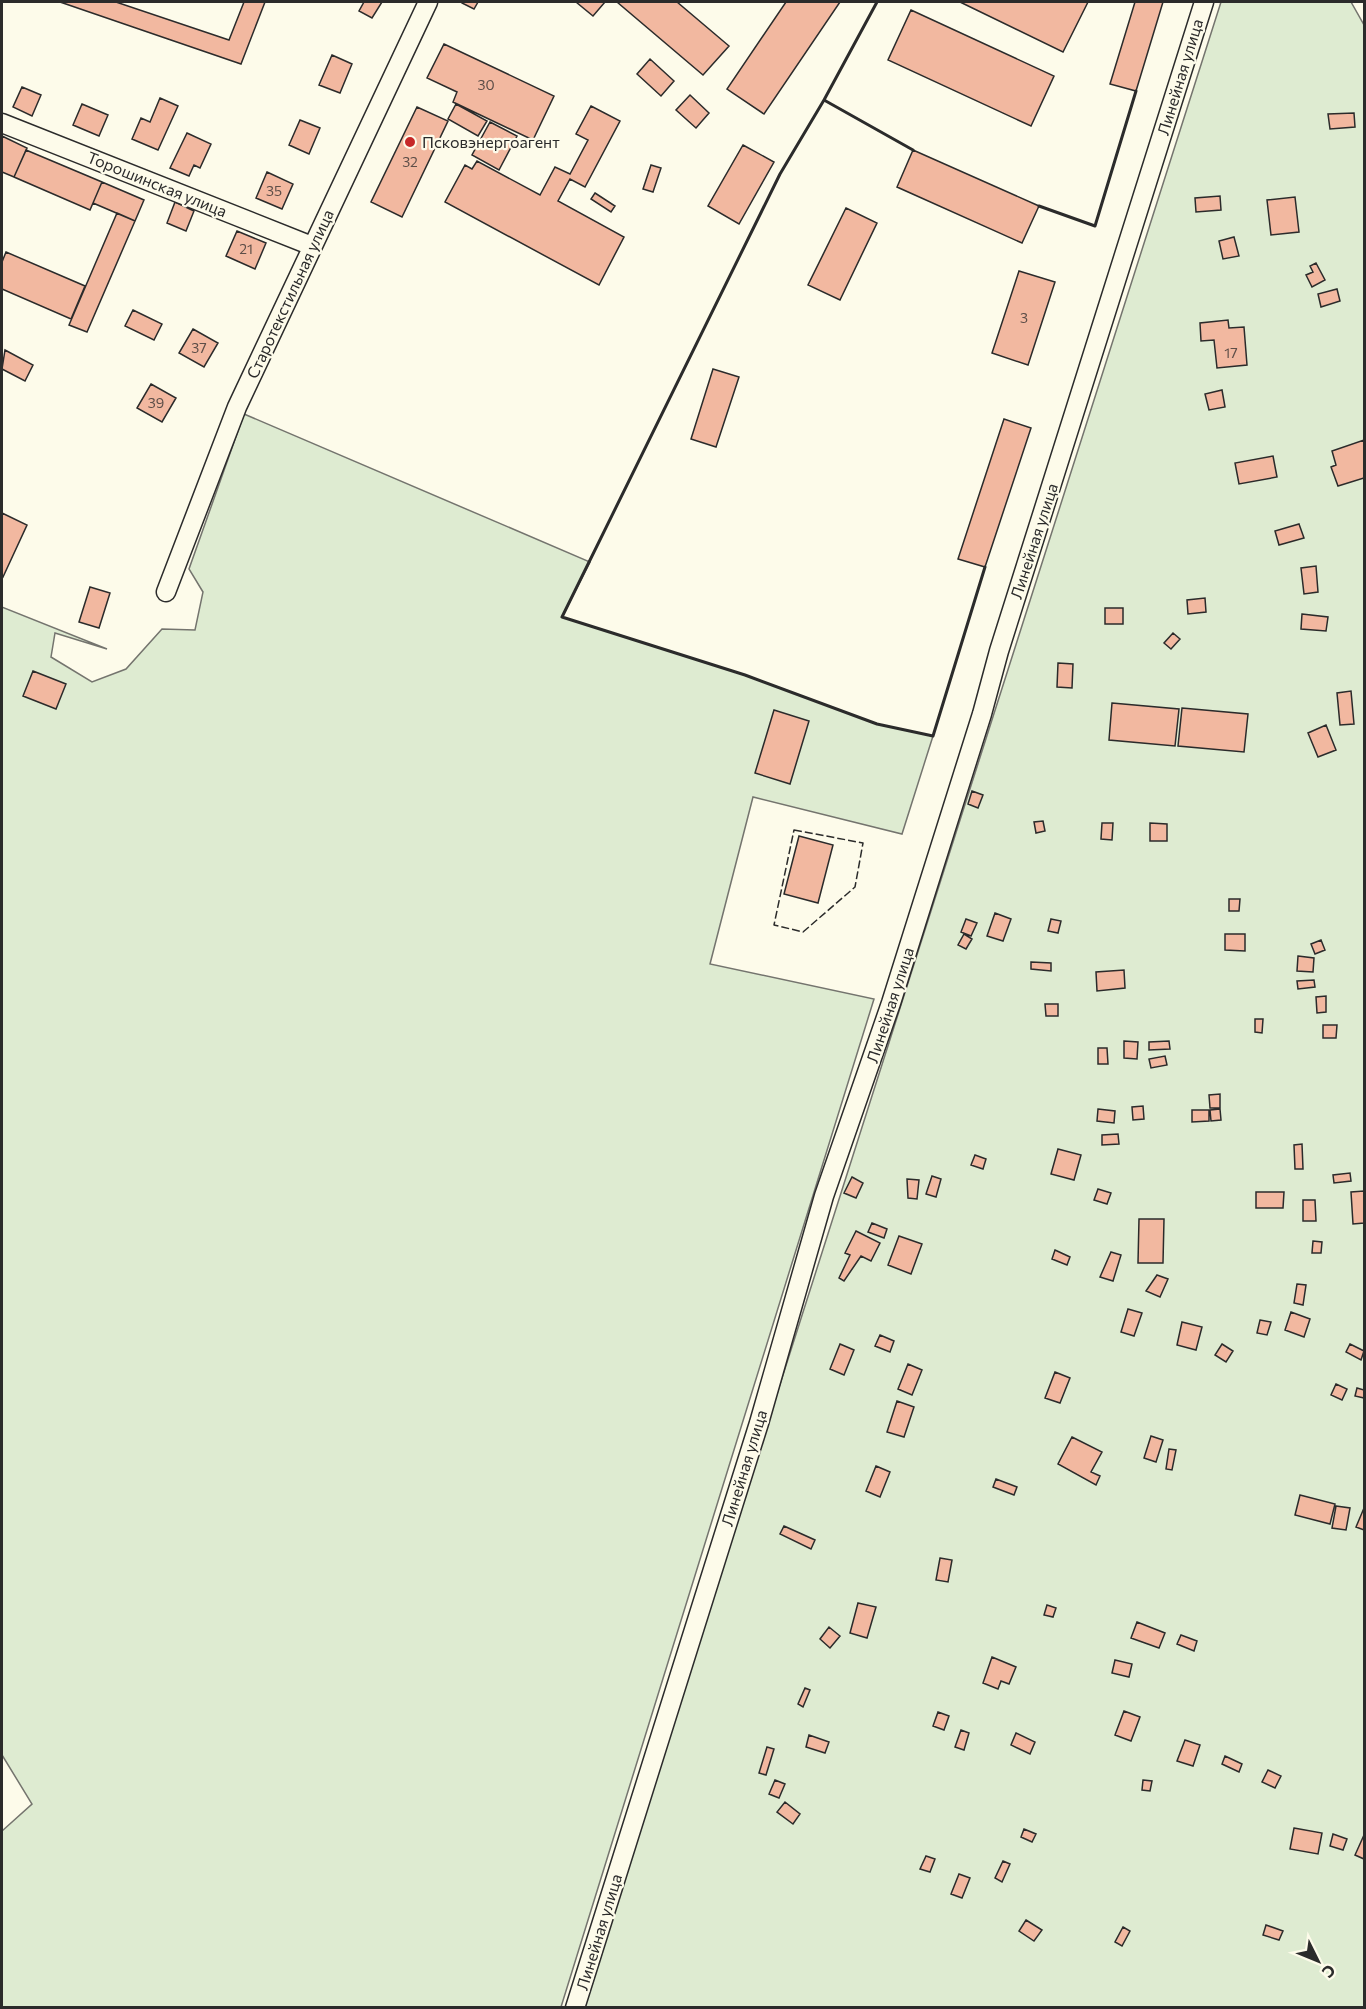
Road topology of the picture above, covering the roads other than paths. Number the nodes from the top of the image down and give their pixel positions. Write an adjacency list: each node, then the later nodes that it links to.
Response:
1 (428, 2): 4 (street, Старотекстильная улица)
2 (1204, 2): 6 (street, Линейная улица)
3 (2, 123): 4 (street, Торошинская улица)
4 (312, 246): 5 (street, Старотекстильная улица)
5 (166, 592)
6 (575, 2007)

